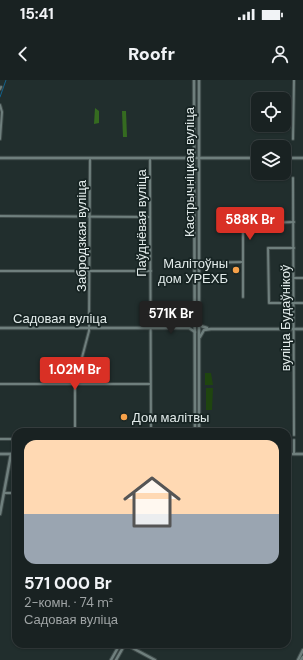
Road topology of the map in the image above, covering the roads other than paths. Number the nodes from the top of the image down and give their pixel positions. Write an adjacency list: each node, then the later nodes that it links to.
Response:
1 (194, 80): 10 (main road, Кастрычніцкая вуліца)
2 (199, 80): 11 (main road, Кастрычніцкая вуліца)
3 (294, 80): 6 (street)
4 (0, 105): 5 (street)
5 (0, 139)
6 (293, 139)
7 (0, 158): 8 (main road)
8 (90, 158): 9 (main road); 17 (street, Забродзкая вуліца)
9 (150, 158): 10 (main road); 18 (street, Паўднёвая вуліца)
10 (195, 158): 11 (main road); 32 (main road, Кастрычніцкая вуліца)
11 (199, 158): 12 (main road); 22 (main road, Кастрычніцкая вуліца)
12 (251, 158)
13 (291, 158): 14 (main road)
14 (303, 158)
15 (293, 178): 19 (street, вуліца Будаўнікоў)
16 (0, 216): 17 (street)
17 (89, 216): 18 (street); 25 (street, Забродзкая вуліца)
18 (150, 216): 24 (street, Паўднёвая вуліца)
19 (294, 222): 20 (street, вуліца Будаўнікоў); 21 (street)
20 (294, 248): 26 (street, вуліца Будаўнікоў); 29 (street)
21 (243, 262): 22 (street); 28 (street)
22 (199, 263): 31 (main road, Кастрычніцкая вуліца)
23 (0, 271): 25 (street)
24 (150, 271): 25 (street); 35 (street, Паўднёвая вуліца)
25 (90, 272): 34 (street, Забродзкая вуліца)
26 (294, 278): 27 (street); 29 (street, вуліца Будаўнікоў)
27 (303, 278)
28 (243, 297)
29 (294, 302): 30 (street); 38 (street, вуліца Будаўнікоў)
30 (303, 302)
31 (199, 318): 37 (main road); 41 (main road, Кастрычніцкая вуліца)
32 (195, 324): 36 (main road); 40 (main road, Кастрычніцкая вуліца)
33 (0, 328): 34 (main road, Садовая вуліца)
34 (89, 328): 35 (main road, Садовая вуліца); 43 (street, Забродзкая вуліца)
35 (151, 328): 36 (main road, Садовая вуліца); 44 (street, Паўднёвая вуліца)
36 (192, 328): 40 (main road)
37 (211, 329): 38 (main road); 41 (main road)
38 (294, 329): 39 (main road); 49 (street, вуліца Будаўнікоў)
39 (303, 329)
40 (195, 332): 47 (main road, Кастрычніцкая вуліца)
41 (199, 339): 48 (main road, Кастрычніцкая вуліца)
42 (0, 384): 43 (street)
43 (75, 384): 44 (street); 45 (street, Забродзкая вуліца)
44 (150, 384): 46 (street, Паўднёвая вуліца)
45 (75, 428)
46 (151, 428)
47 (195, 428)
48 (199, 428)
49 (294, 435)
50 (0, 439): 51 (street)
51 (12, 439)
52 (294, 440): 55 (street)
53 (0, 454): 54 (main road)
54 (12, 454): 57 (main road)
55 (294, 454): 56 (main road)
56 (303, 454)
57 (4, 493): 58 (street); 59 (main road)
58 (12, 493)
59 (0, 514)
60 (118, 648): 65 (main road)
61 (123, 648): 66 (main road)
62 (132, 648): 67 (main road)
63 (303, 650): 68 (main road)
64 (303, 657): 69 (main road)
65 (111, 660)
66 (116, 660)
67 (155, 660)
68 (298, 660)
69 (302, 660)

